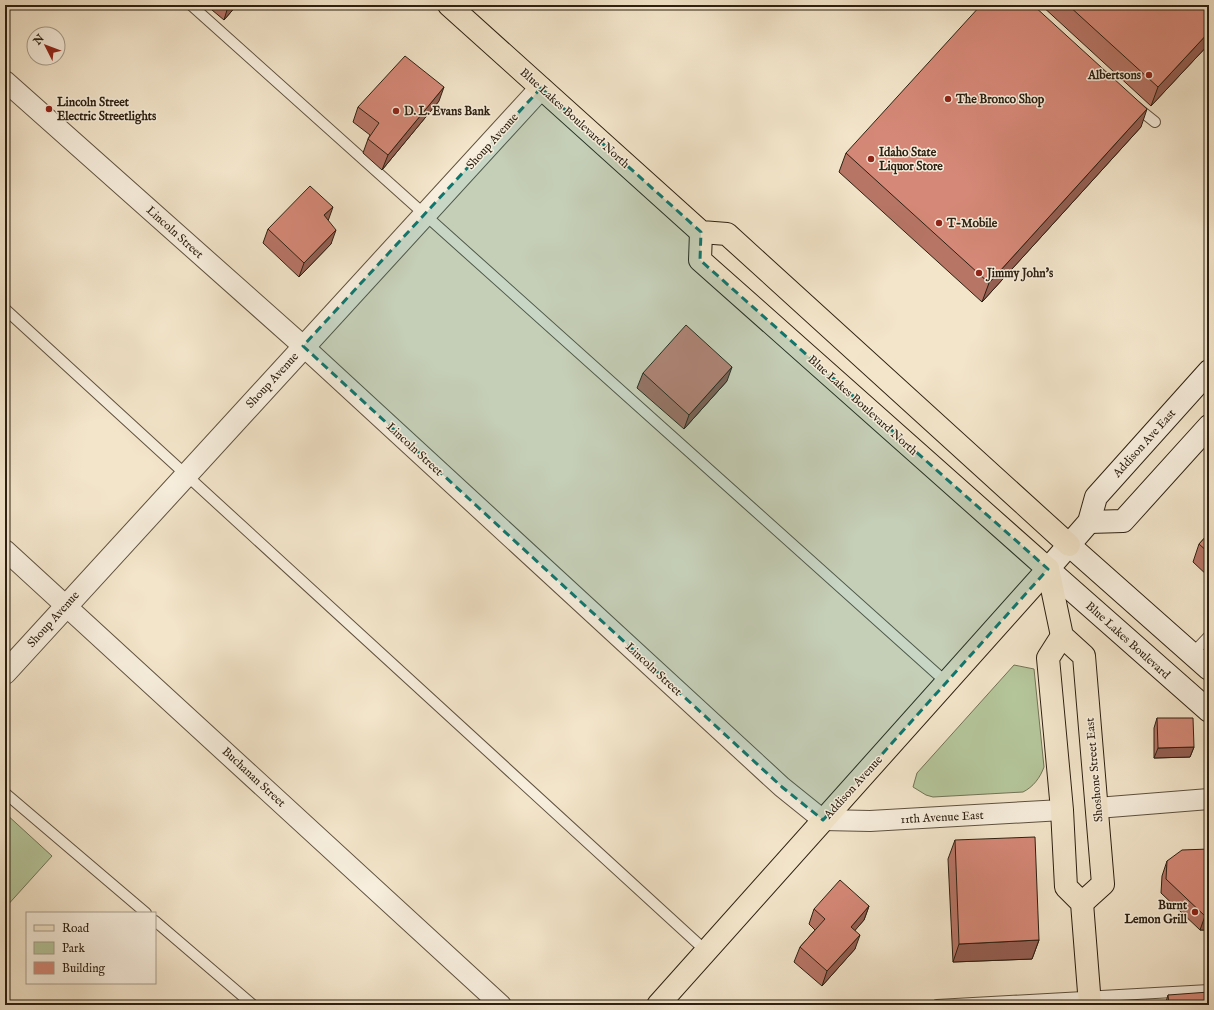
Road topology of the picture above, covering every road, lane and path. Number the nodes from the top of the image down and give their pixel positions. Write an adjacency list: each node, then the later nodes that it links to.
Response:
1 (191, 5): 7 (lane)
2 (449, 5): 4 (main road, Blue Lakes Boulevard North)
3 (5, 81): 10 (street, Lincoln Street)
4 (541, 88): 7 (main road, Shoup Avenue); 8 (main road, Blue Lakes Boulevard North)
5 (1125, 97): 6 (lane)
6 (1155, 122)
7 (425, 215): 10 (main road, Shoup Avenue); 24 (lane)
8 (701, 232): 15 (main road); 17 (main road, Blue Lakes Boulevard North)
9 (5, 309): 13 (lane)
10 (303, 346): 13 (main road, Shoup Avenue); 30 (street, Lincoln Street)
11 (1209, 370): 14 (main road, Addison Ave East)
12 (1209, 426): 14 (main road)
13 (185, 474): 18 (main road, Shoup Avenue); 34 (lane)
14 (1089, 522): 15 (main road, Addison Ave East)
15 (1069, 545): 17 (main road, Addison Ave East); 21 (main road)
16 (5, 550): 18 (street, Buchanan Street)
17 (1048, 569): 19 (main road); 24 (main road, Addison Avenue); 25 (main road, Blue Lakes Boulevard)
18 (66, 604): 23 (main road, Shoup Avenue); 38 (street, Buchanan Street)
19 (1062, 636): 28 (main road, Shoshone Street East); 29 (main road)
20 (1209, 636): 21 (lane)
21 (1192, 654): 22 (main road)
22 (1209, 669)
23 (5, 673)
24 (946, 682): 30 (main road, Addison Avenue)
25 (1209, 711)
26 (5, 793): 32 (lane)
27 (1209, 799): 28 (street)
28 (1097, 808): 31 (main road, Shoshone Street East)
29 (1062, 810): 30 (street, 11th Avenue East); 31 (main road)
30 (823, 820): 34 (main road, Addison Avenue)
31 (1082, 903): 36 (main road)
32 (145, 912)
33 (156, 922): 37 (lane)
34 (706, 951): 39 (main road, Addison Avenue)
35 (1209, 990): 36 (lane)
36 (1090, 1001): 40 (lane)
37 (253, 1005)
38 (501, 1005)
39 (658, 1005)
40 (937, 1005)

